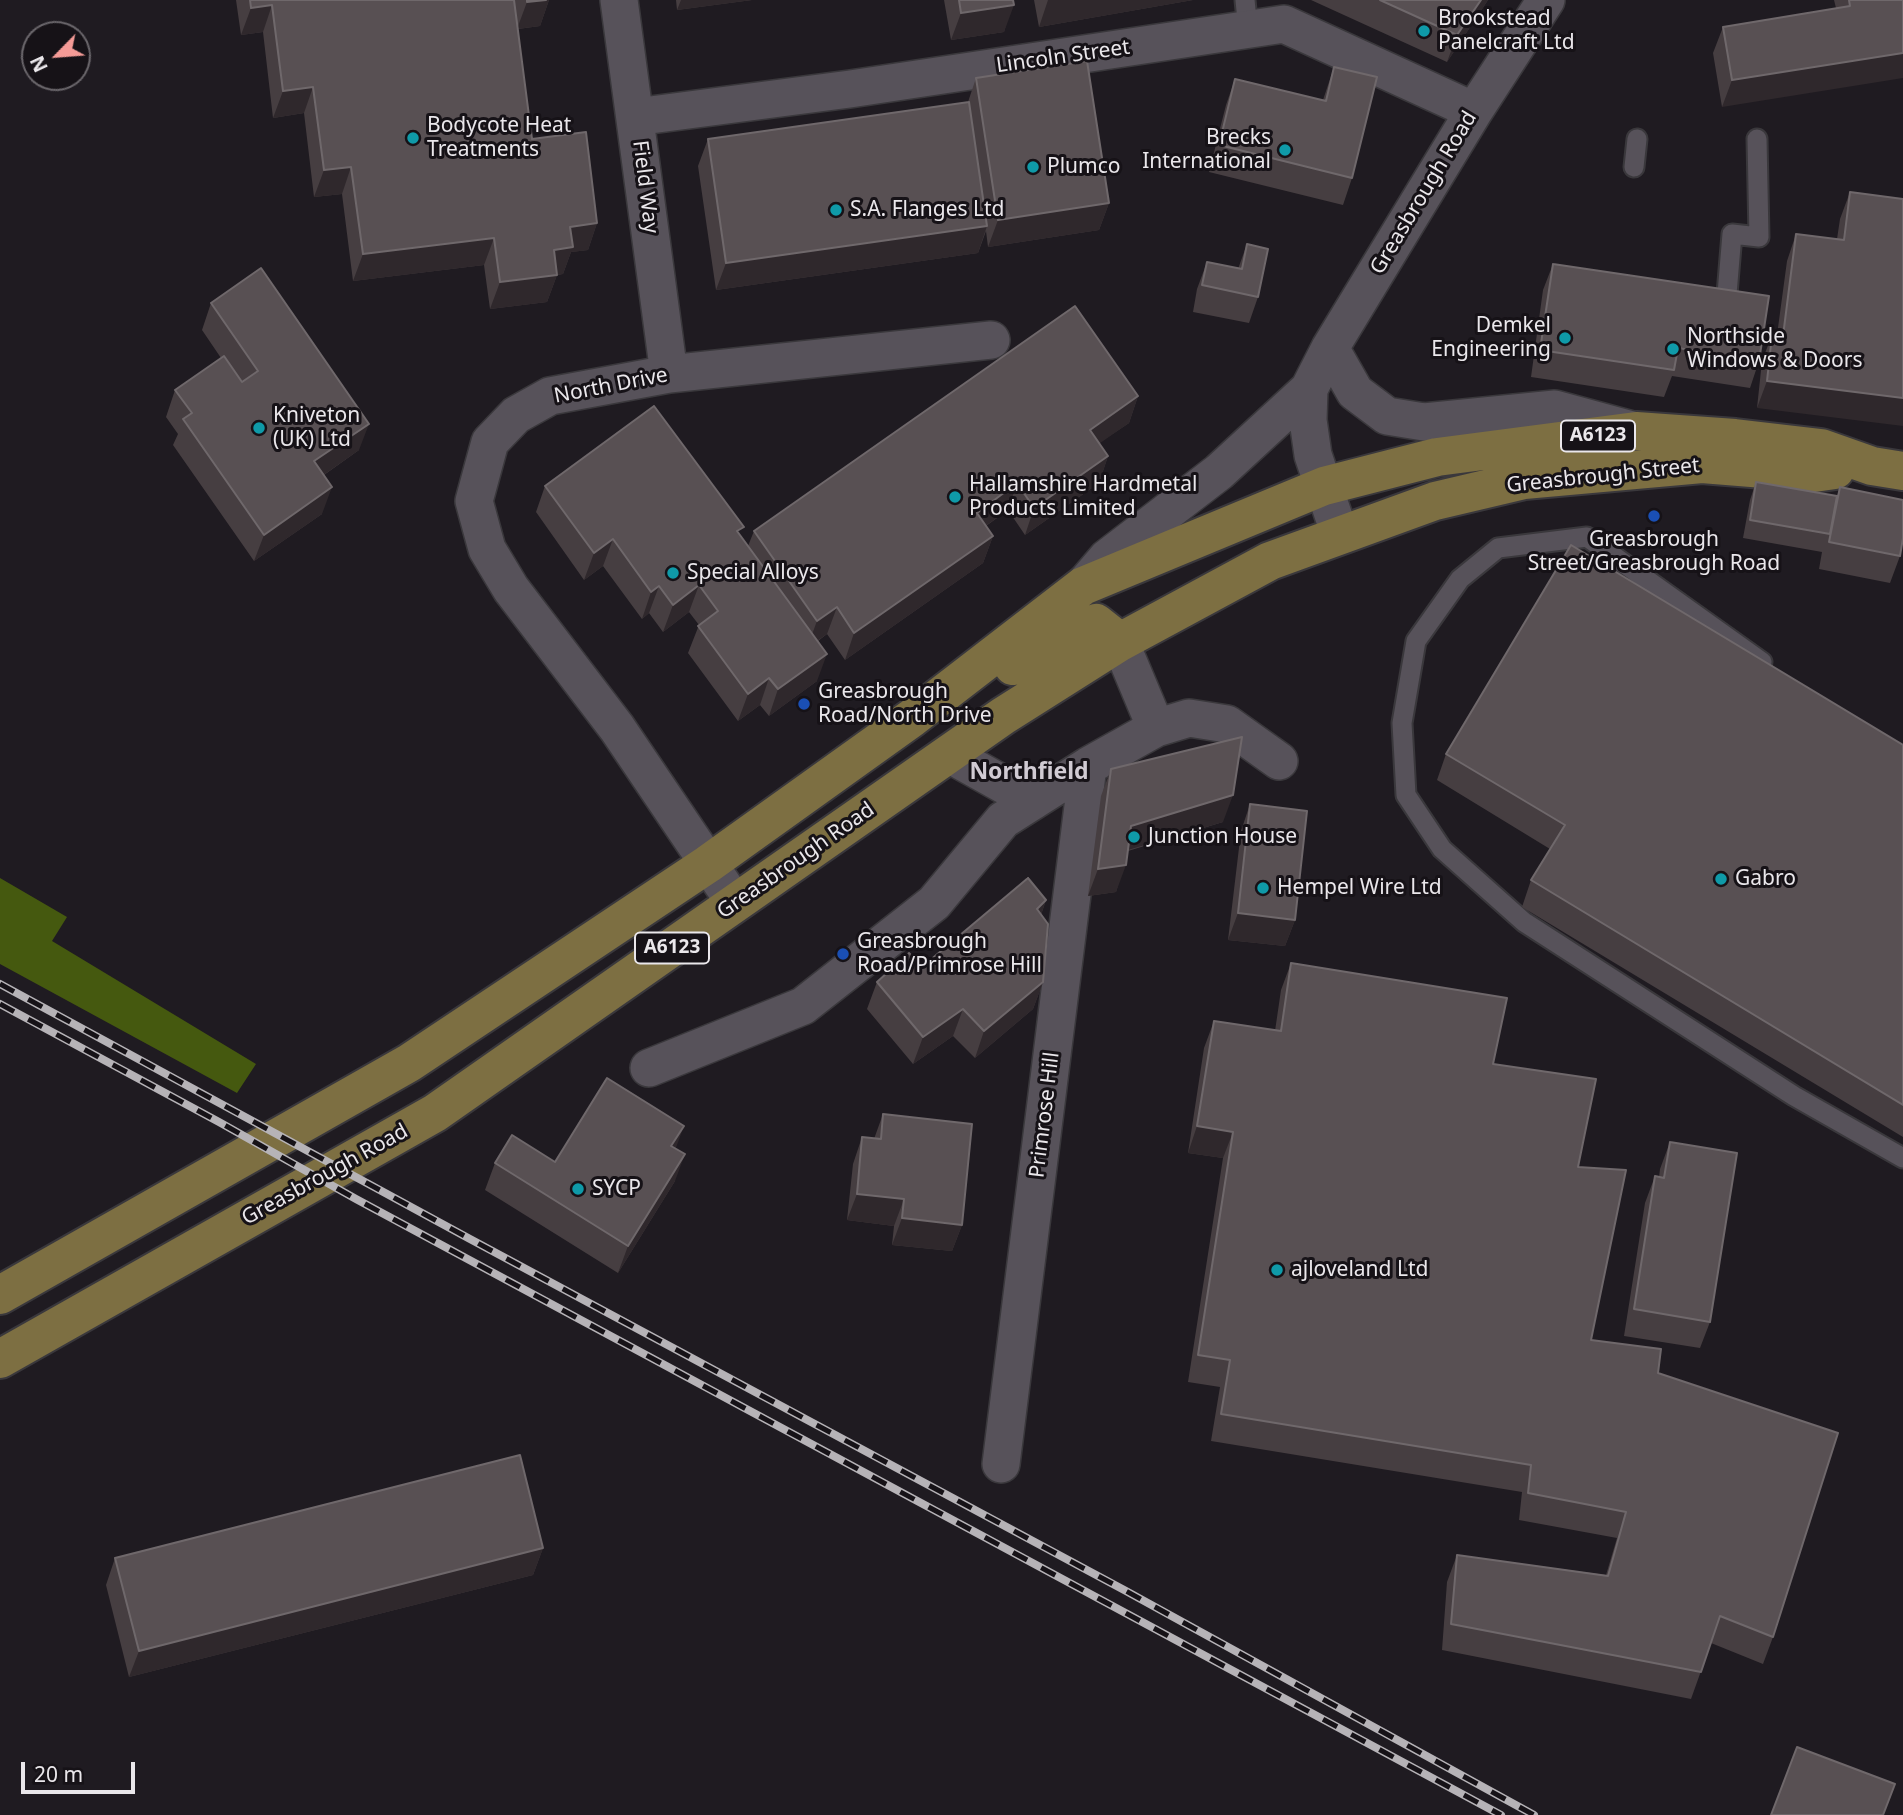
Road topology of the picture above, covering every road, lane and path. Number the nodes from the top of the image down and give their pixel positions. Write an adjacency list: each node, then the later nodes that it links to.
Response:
1 (620, 0): 5 (street, Field Way)
2 (1546, 0): 4 (street, Greasbrough Road)
3 (1247, 15): 4 (street, Lincoln Street); 5 (street, Lincoln Street)
4 (1474, 111): 11 (street, Greasbrough Road)
5 (635, 117): 12 (street, Field Way)
6 (1637, 139): 8 (lane)
7 (1757, 139): 9 (lane)
8 (1634, 167)
9 (1726, 306)
10 (991, 340): 12 (street, North Drive)
11 (1330, 348): 13 (street, Greasbrough Road); 14 (street, Greasbrough Street)
12 (669, 374): 28 (street, North Drive)
13 (1309, 389): 16 (street, Greasbrough Road); 19 (street, Greasbrough Road)
14 (1636, 431): 15 (main road, Greasbrough Street / A6123); 16 (main road, Greasbrough Street / A6123)
15 (1887, 469): 17 (main road, Greasbrough Street / A6123)
16 (1324, 486): 17 (main road, A6123); 18 (street, Greasbrough Road); 19 (main road, Greasbrough Road / A6123)
17 (1493, 487): 18 (main road, Greasbrough Street / A6123)
18 (1340, 534): 20 (main road, Greasbrough Road / A6123)
19 (1083, 586): 22 (main road, Greasbrough Road / A6123)
20 (1120, 642): 22 (main road, A6123); 23 (street); 24 (main road, Greasbrough Road / A6123)
21 (1779, 674): 31 (lane)
22 (912, 719): 28 (main road, Greasbrough Road / A6123)
23 (1156, 729): 25 (street); 26 (street)
24 (949, 754): 27 (street); 29 (main road, Greasbrough Road / A6123)
25 (1279, 761)
26 (1088, 766): 27 (street); 34 (street, Primrose Hill)
27 (1033, 801): 30 (street)
28 (708, 864): 29 (street, North Drive); 32 (main road, Greasbrough Road / A6123)
29 (735, 903): 33 (main road, Greasbrough Road / A6123)
30 (649, 1068)
31 (1903, 1158)
32 (0, 1295)
33 (0, 1359)
34 (1001, 1464)

